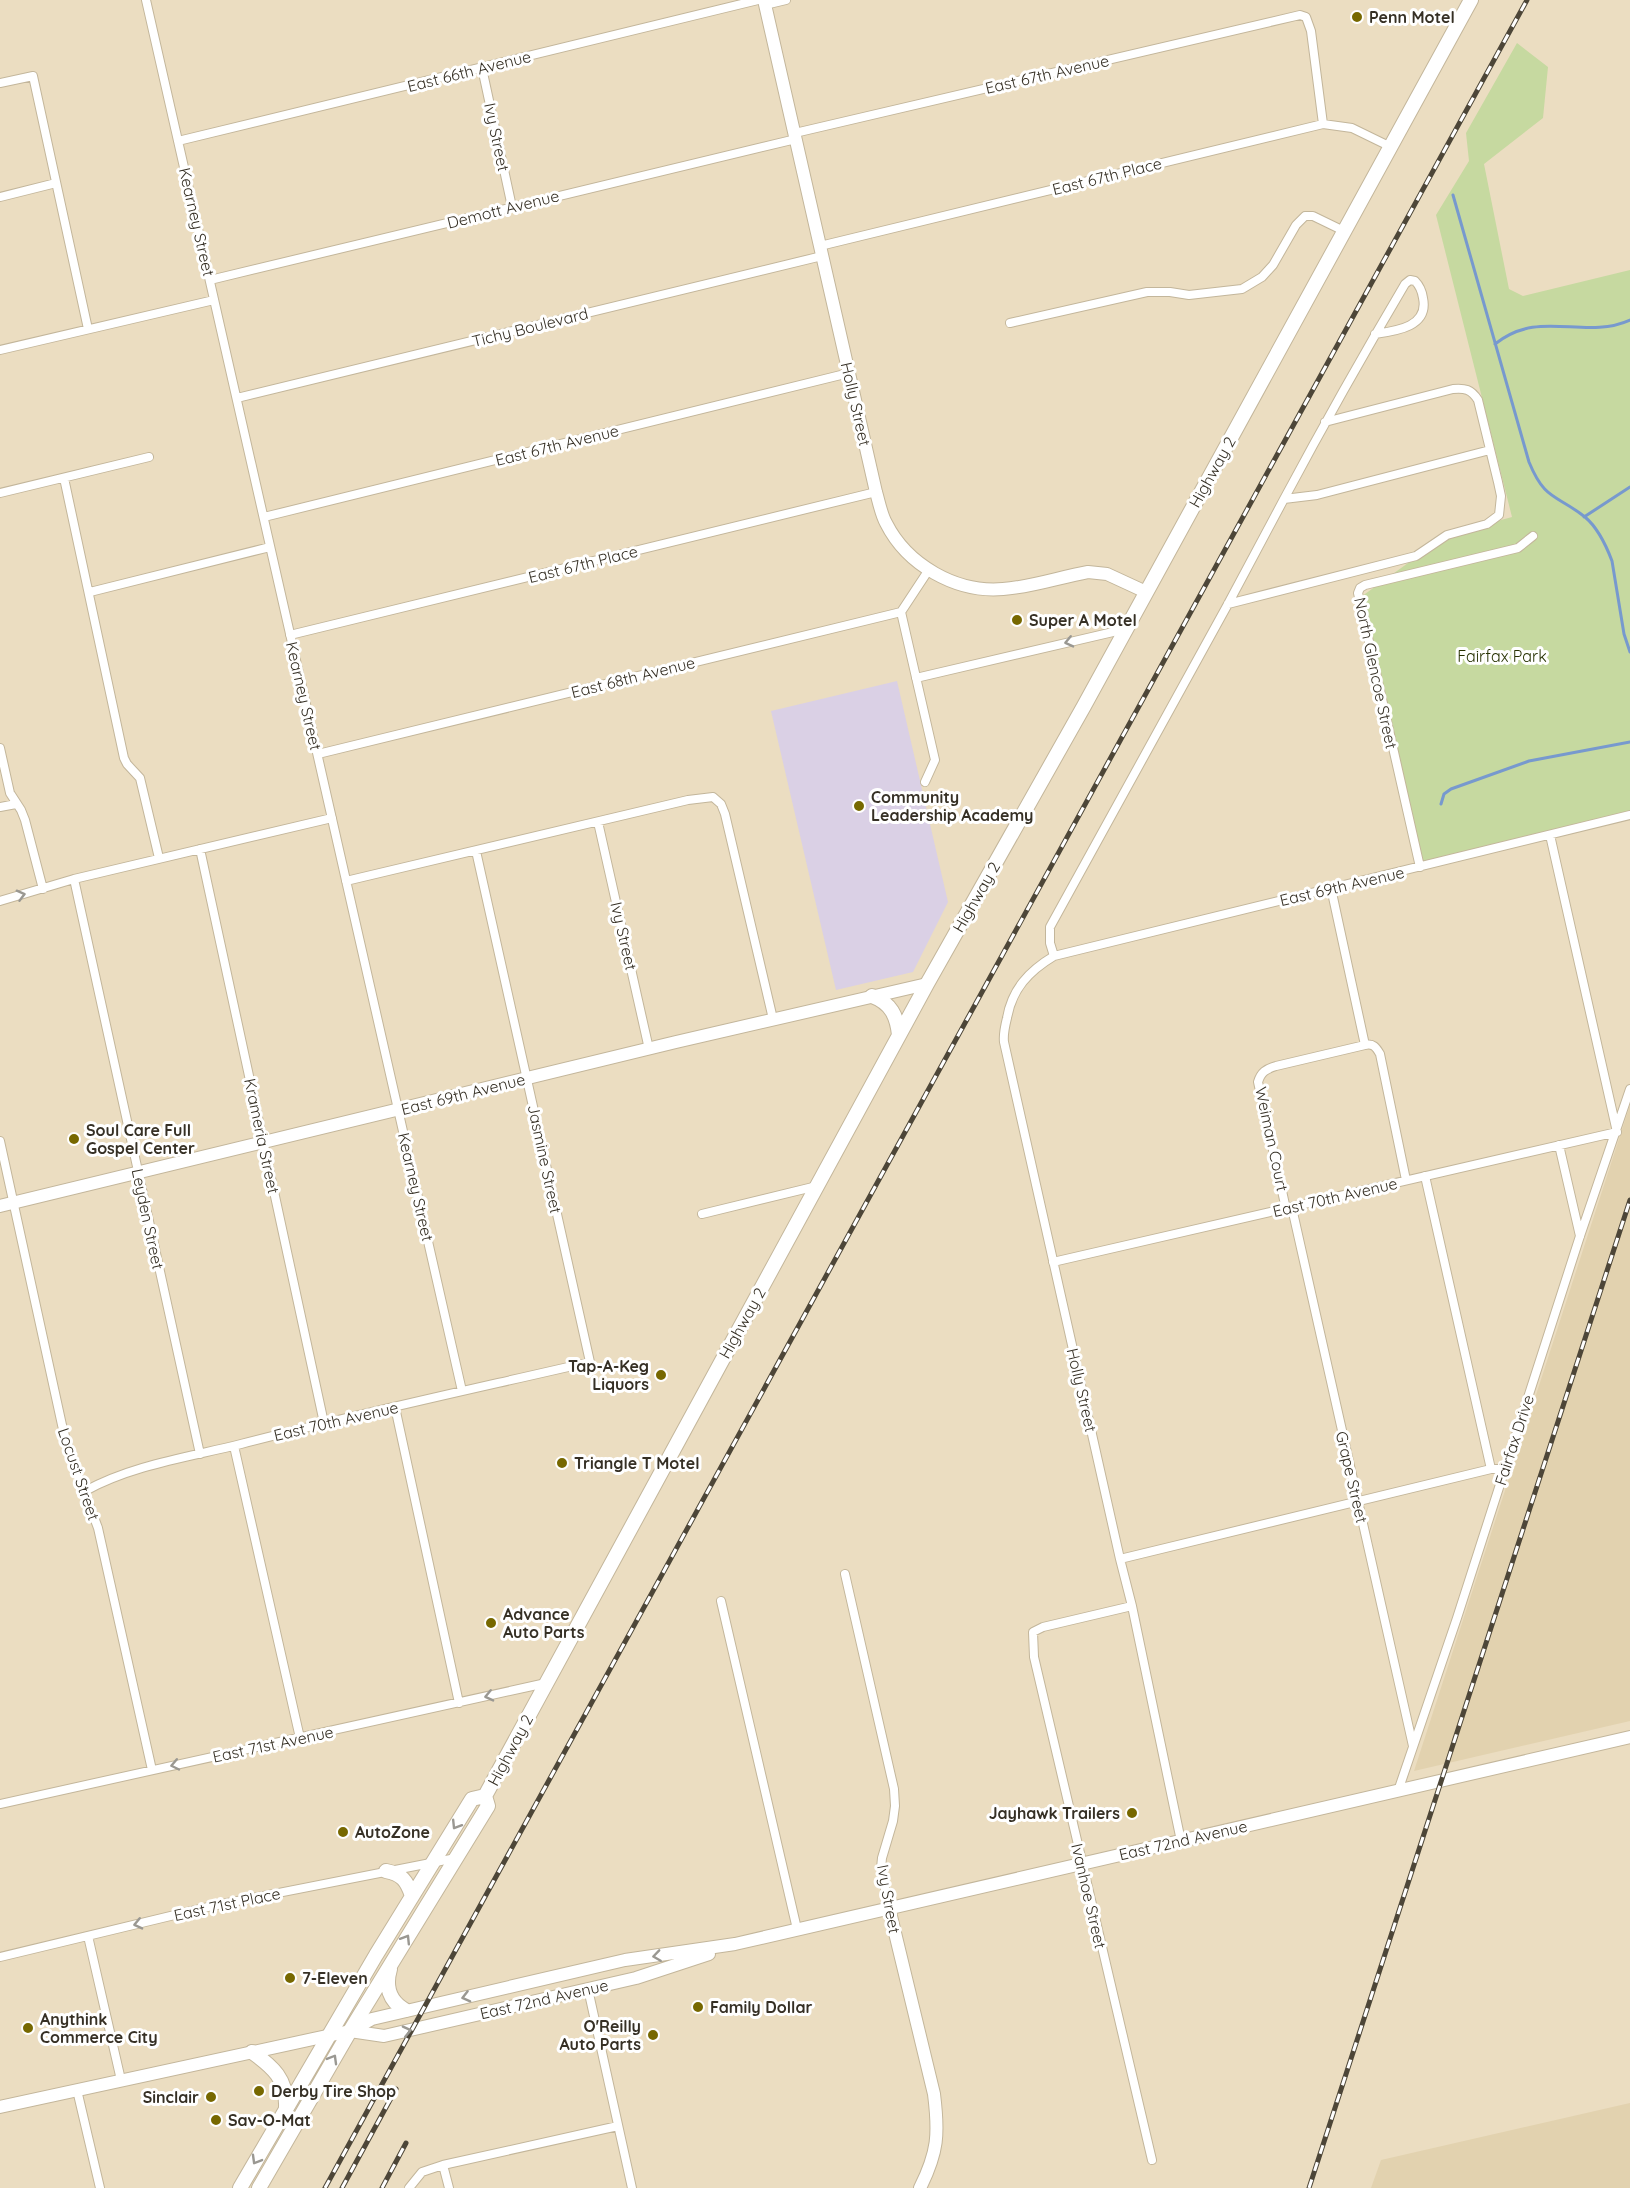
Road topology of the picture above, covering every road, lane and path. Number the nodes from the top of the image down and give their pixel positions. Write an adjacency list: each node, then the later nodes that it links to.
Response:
1 (146, 0): 9 (street, Kearney Street)
2 (786, 0): 4 (street, East 66th Avenue)
3 (1471, 0): 10 (main road, Highway 2)
4 (763, 2): 5 (street, East 66th Avenue); 8 (main road, Holly Street)
5 (482, 68): 9 (street, East 66th Avenue); 13 (street, Ivy Street)
6 (0, 83): 11 (street)
7 (1323, 124): 8 (street, East 67th Avenue); 10 (street, East 67th Place); 15 (street, East 67th Place)
8 (795, 136): 13 (street, Demott Avenue); 15 (main road, Holly Street)
9 (178, 141): 16 (street, Kearney Street)
10 (1391, 147): 14 (main road, Highway 2)
11 (56, 183): 12 (street); 19 (street)
12 (0, 197)
13 (512, 207): 16 (street, Demott Avenue)
14 (1346, 232): 18 (street); 36 (main road, Highway 2)
15 (821, 251): 22 (main road, Holly Street); 23 (street, Tichy Boulevard)
16 (210, 280): 17 (street, Kearney Street)
17 (214, 300): 19 (street); 23 (street, Kearney Street)
18 (1010, 323)
19 (88, 329): 21 (street)
20 (1375, 334): 20 (street); 24 (street)
21 (0, 350)
22 (849, 373): 28 (main road, Holly Street); 31 (street, East 67th Avenue)
23 (237, 398): 31 (street, Kearney Street)
24 (1325, 422): 25 (street); 30 (street)
25 (1490, 450): 30 (street); 37 (street)
26 (149, 457): 27 (street)
27 (64, 478): 29 (street); 35 (street)
28 (876, 492): 34 (main road, Holly Street); 40 (street, East 67th Place)
29 (0, 493)
30 (1284, 499): 37 (street)
31 (264, 517): 33 (street, Kearney Street)
32 (1533, 536): 54 (street, North Glencoe Street)
33 (270, 547): 35 (street); 40 (street, Kearney Street)
34 (928, 571): 36 (main road, Holly Street); 38 (street)
35 (90, 592): 53 (street)
36 (1146, 592): 39 (main road, Highway 2)
37 (1228, 604): 60 (street)
38 (901, 612): 41 (street); 43 (street, East 68th Avenue)
39 (1126, 629): 41 (street, one-way to 41); 61 (main road, Highway 2)
40 (290, 635): 43 (street, Kearney Street)
41 (916, 678): 44 (street)
42 (0, 748): 45 (street)
43 (318, 754): 48 (street, Kearney Street)
44 (925, 782)
45 (16, 804): 46 (street); 58 (street)
46 (0, 807)
47 (1630, 815): 50 (street, East 69th Avenue)
48 (332, 818): 51 (street); 56 (street, Kearney Street)
49 (598, 822): 52 (street); 63 (street); 66 (street, Ivy Street)
50 (1550, 835): 54 (street, East 69th Avenue); 70 (street)
51 (200, 849): 53 (street); 72 (street, Krameria Street)
52 (476, 851): 56 (street); 67 (street, Jasmine Street)
53 (159, 858): 55 (street)
54 (1420, 867): 57 (street, East 69th Avenue)
55 (74, 879): 58 (street); 74 (street, Leyden Street)
56 (346, 881): 69 (street, Kearney Street)
57 (1331, 888): 60 (street, East 69th Avenue); 65 (street)
58 (43, 889): 59 (street, one-way to 58)
59 (0, 901)
60 (1054, 956): 83 (street, Holly Street)
61 (927, 984): 62 (main road, East 69th Avenue); 64 (main road, Highway 2)
62 (872, 996): 63 (main road, East 69th Avenue); 64 (main road)
63 (773, 1019): 66 (main road, East 69th Avenue)
64 (899, 1035): 77 (main road, Highway 2)
65 (1365, 1045): 76 (street); 80 (street, Weiman Court)
66 (649, 1049): 67 (main road, East 69th Avenue)
67 (528, 1078): 69 (main road, East 69th Avenue); 84 (street, Jasmine Street)
68 (1630, 1089): 70 (street, Fairfax Drive)
69 (398, 1110): 72 (main road, East 69th Avenue); 85 (street, Kearney Street)
70 (1617, 1132): 73 (street, East 70th Avenue); 82 (street, Fairfax Drive)
71 (0, 1142): 78 (street, Locust Street)
72 (264, 1143): 74 (main road, East 69th Avenue); 87 (street, Krameria Street)
73 (1559, 1145): 75 (street, East 70th Avenue); 82 (street)
74 (138, 1172): 78 (main road, East 69th Avenue); 89 (street, Leyden Street)
75 (1425, 1176): 76 (street, East 70th Avenue); 90 (street)
76 (1406, 1180): 80 (street, East 70th Avenue)
77 (817, 1186): 81 (street); 98 (main road, Highway 2)
78 (15, 1202): 79 (main road, East 69th Avenue); 92 (street, Locust Street)
79 (0, 1206)
80 (1289, 1209): 83 (street, East 70th Avenue); 93 (street, Grape Street)
81 (702, 1214)
82 (1580, 1236): 91 (street, Fairfax Drive)
83 (1053, 1262): 94 (street, Holly Street)
84 (590, 1362): 85 (street, East 70th Avenue)
85 (462, 1391): 86 (street, East 70th Avenue)
86 (395, 1407): 87 (street, East 70th Avenue); 99 (street)
87 (324, 1423): 88 (street, East 70th Avenue)
88 (234, 1446): 89 (street, East 70th Avenue); 101 (street)
89 (200, 1454): 92 (street, East 70th Avenue)
90 (1491, 1469): 91 (street); 93 (street)
91 (1505, 1469): 102 (street, Fairfax Drive)
92 (85, 1491): 103 (street, Locust Street)
93 (1358, 1501): 94 (street); 102 (street, Grape Street)
94 (1120, 1559): 97 (street, Holly Street)
95 (845, 1574): 113 (street, Ivy Street)
96 (721, 1601): 114 (street)
97 (1132, 1606): 107 (street, Holly Street); 110 (street, Ivanhoe Street)
98 (546, 1683): 99 (street, East 71st Avenue, one-way to 99); 105 (main road, Highway 2)
99 (459, 1703): 101 (street, East 71st Avenue)
100 (1630, 1737): 104 (main road, East 72nd Avenue)
101 (300, 1738): 103 (street, East 71st Avenue, one-way to 103)
102 (1413, 1747): 104 (street, Fairfax Drive)
103 (152, 1770): 106 (street, East 71st Avenue)
104 (1398, 1791): 107 (main road, East 72nd Avenue)
105 (485, 1796): 108 (main road, Highway 2); 109 (main road, Highway 2, one-way to 109)
106 (0, 1804)
107 (1182, 1841): 110 (main road, East 72nd Avenue)
108 (456, 1858): 109 (street, East 71st Place); 118 (main road, Highway 2, one-way to 108)
109 (434, 1862): 111 (street, East 71st Place); 112 (main road, Highway 2)
110 (1082, 1864): 113 (main road, East 72nd Avenue); 129 (street, Ivanhoe Street)
111 (386, 1871): 112 (main road); 115 (street, East 71st Place, one-way to 115)
112 (412, 1896): 122 (main road, Highway 2)
113 (889, 1908): 114 (main road, East 72nd Avenue); 137 (main road, Ivy Street)
114 (797, 1929): 116 (main road, East 72nd Avenue)
115 (88, 1936): 117 (street, East 71st Place); 124 (street)
116 (735, 1944): 119 (main road, East 72nd Avenue); 120 (main road, East 72nd Avenue, one-way to 120)
117 (0, 1956)
118 (393, 1960): 120 (main road); 121 (main road, Highway 2)
119 (588, 1989): 121 (main road, East 72nd Avenue, one-way to 119); 128 (street)
120 (405, 2010): 121 (main road, East 72nd Avenue)
121 (350, 2031): 122 (main road, East 72nd Avenue); 133 (main road, Highway 2, one-way to 121)
122 (329, 2036): 123 (main road, East 72nd Avenue); 127 (main road, Highway 2)
123 (252, 2052): 124 (main road, East 72nd Avenue); 127 (main road)
124 (121, 2080): 125 (main road, East 72nd Avenue)
125 (77, 2090): 126 (main road, East 72nd Avenue); 131 (street)
126 (0, 2107)
127 (286, 2107): 132 (main road, Highway 2, one-way to 132)
128 (618, 2126): 130 (street); 136 (street)
129 (1152, 2160)
130 (443, 2165): 134 (street); 135 (street)
131 (100, 2188)
132 (240, 2188)
133 (259, 2188)
134 (409, 2188)
135 (449, 2188)
136 (632, 2188)
137 (920, 2188)

